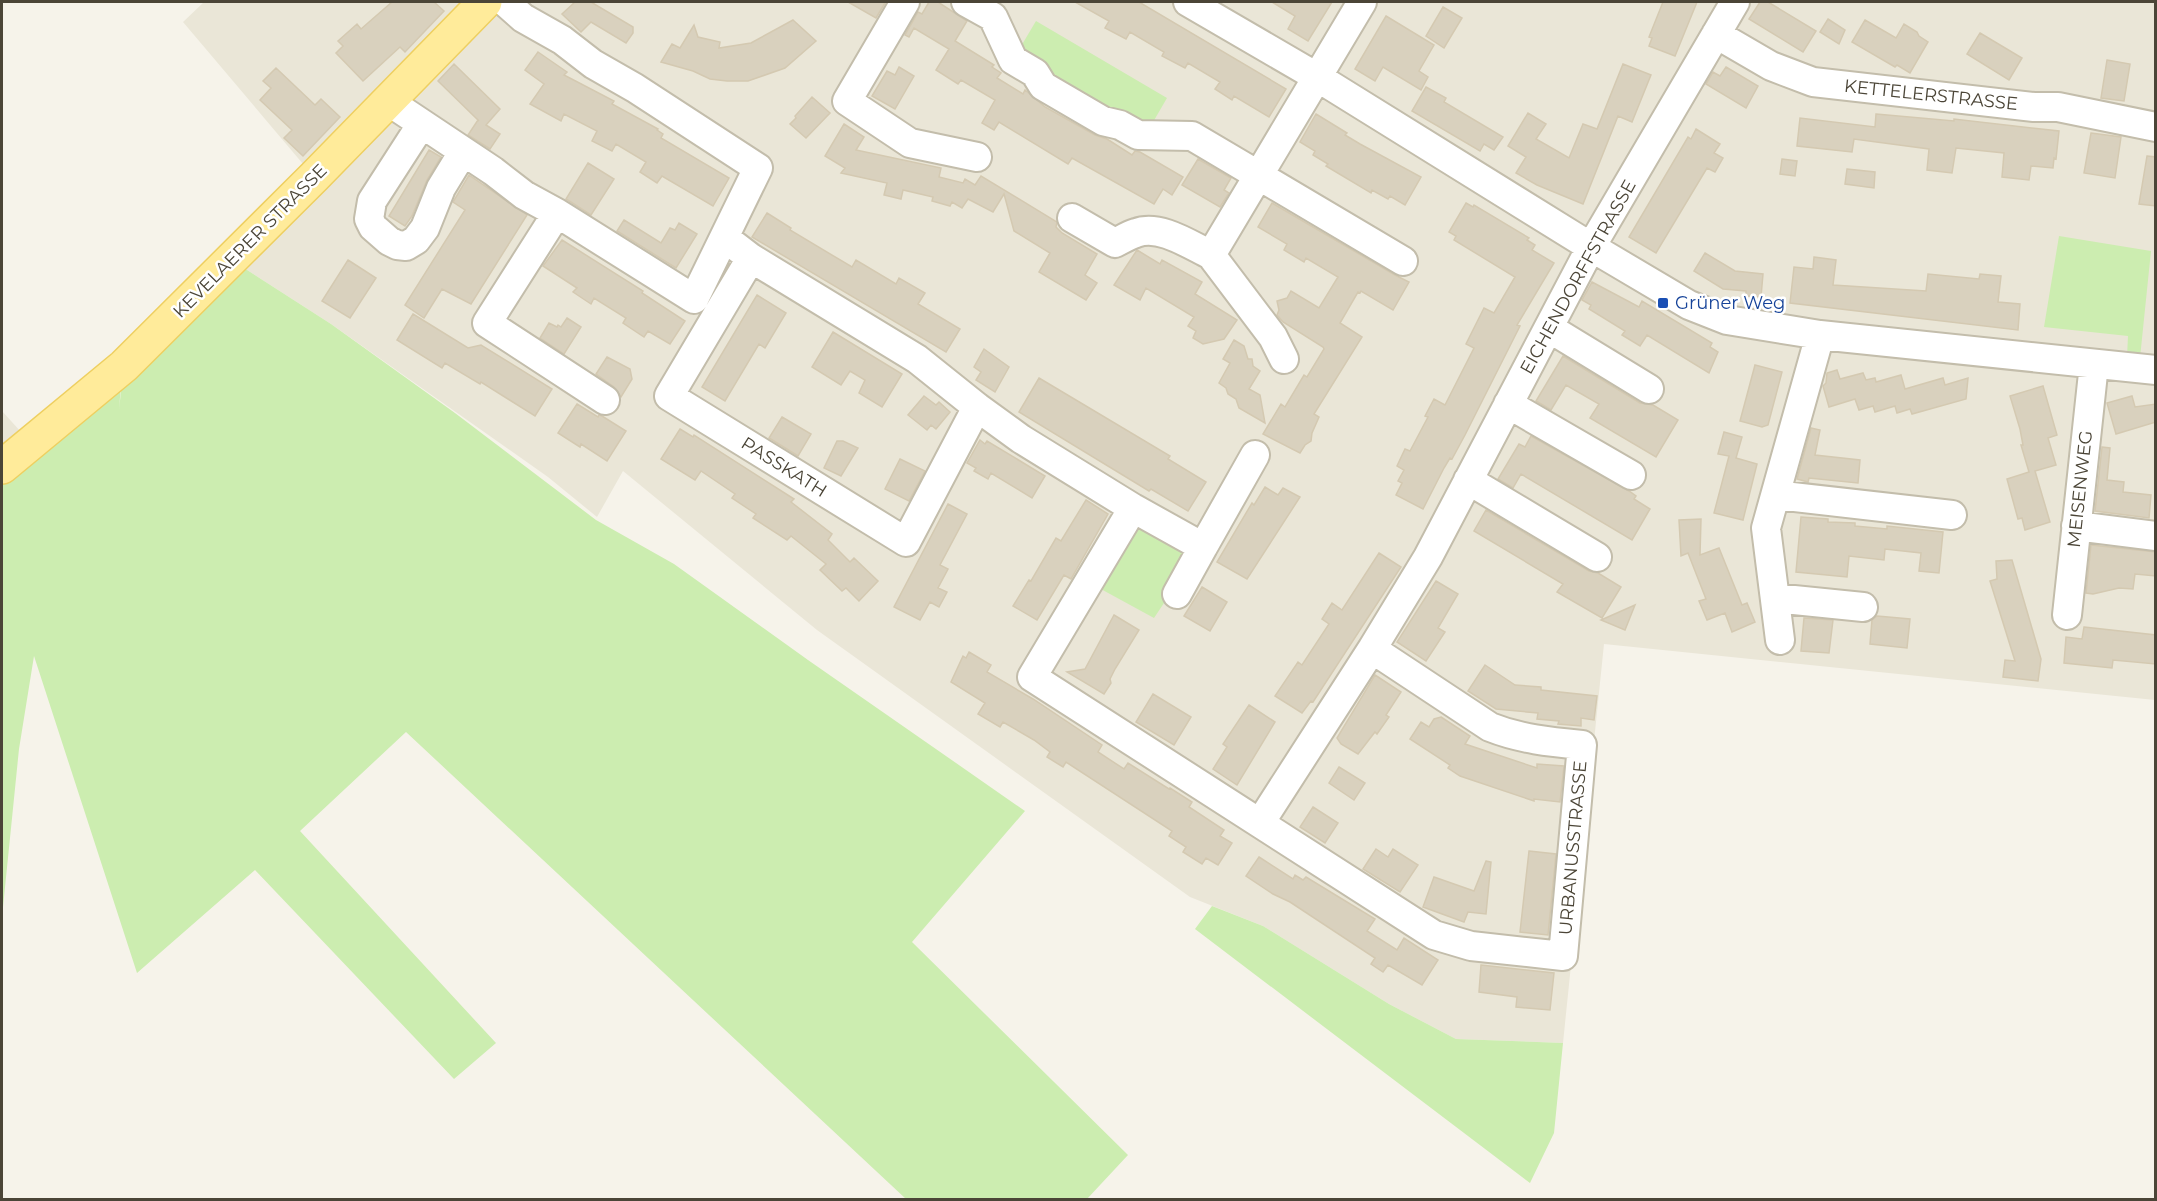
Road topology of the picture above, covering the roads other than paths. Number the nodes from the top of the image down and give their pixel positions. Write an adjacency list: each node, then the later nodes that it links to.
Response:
1 (485, 2): 10 (main road, KEVELAERER STRASSE)
2 (505, 2): 18 (street)
3 (905, 2): 14 (street)
4 (966, 2): 15 (street)
5 (1188, 2): 9 (street)
6 (1362, 2): 9 (street)
7 (1735, 2): 8 (street, EICHENDORFFSTRASSE)
8 (1716, 34): 12 (street, KETTELERSTRASSE); 19 (street, EICHENDORFFSTRASSE)
9 (1317, 77): 15 (street); 19 (street)
10 (388, 101): 11 (street); 33 (main road, KEVELAERER STRASSE)
11 (422, 124): 13 (street); 13 (street)
12 (2156, 127)
13 (463, 152): 16 (street)
14 (977, 157)
15 (1258, 176): 20 (street); 22 (street)
16 (557, 213): 18 (street); 29 (street)
17 (1072, 218): 20 (street)
18 (725, 238): 21 (street)
19 (1591, 247): 23 (street, EICHENDORFFSTRASSE); 24 (street)
20 (1211, 255): 25 (street)
21 (752, 258): 31 (street); 31 (street, PASSKATH)
22 (1403, 261)
23 (1549, 328): 28 (street); 30 (street, EICHENDORFFSTRASSE)
24 (1820, 335): 26 (street); 36 (street)
25 (1284, 359)
26 (2094, 364): 27 (street); 39 (street, MEISENWEG)
27 (2156, 370)
28 (1649, 388)
29 (605, 400)
30 (1508, 404): 34 (street); 35 (street, EICHENDORFFSTRASSE)
31 (977, 407): 37 (street)
32 (1255, 455): 41 (street)
33 (2, 467)
34 (1631, 476)
35 (1468, 480): 42 (street); 48 (street, EICHENDORFFSTRASSE)
36 (1776, 495): 38 (street); 44 (street)
37 (1133, 508): 41 (street); 49 (street, URBANUSSTRASSE)
38 (1952, 515)
39 (2076, 526): 40 (street); 46 (street, MEISENWEG)
40 (2156, 536)
41 (1203, 547): 43 (street)
42 (1597, 557)
43 (1177, 594)
44 (1775, 598): 45 (street); 47 (street)
45 (1863, 607)
46 (2067, 615)
47 (1780, 640)
48 (1372, 649): 49 (street); 49 (street, URBANUSSTRASSE)
49 (1260, 823)

